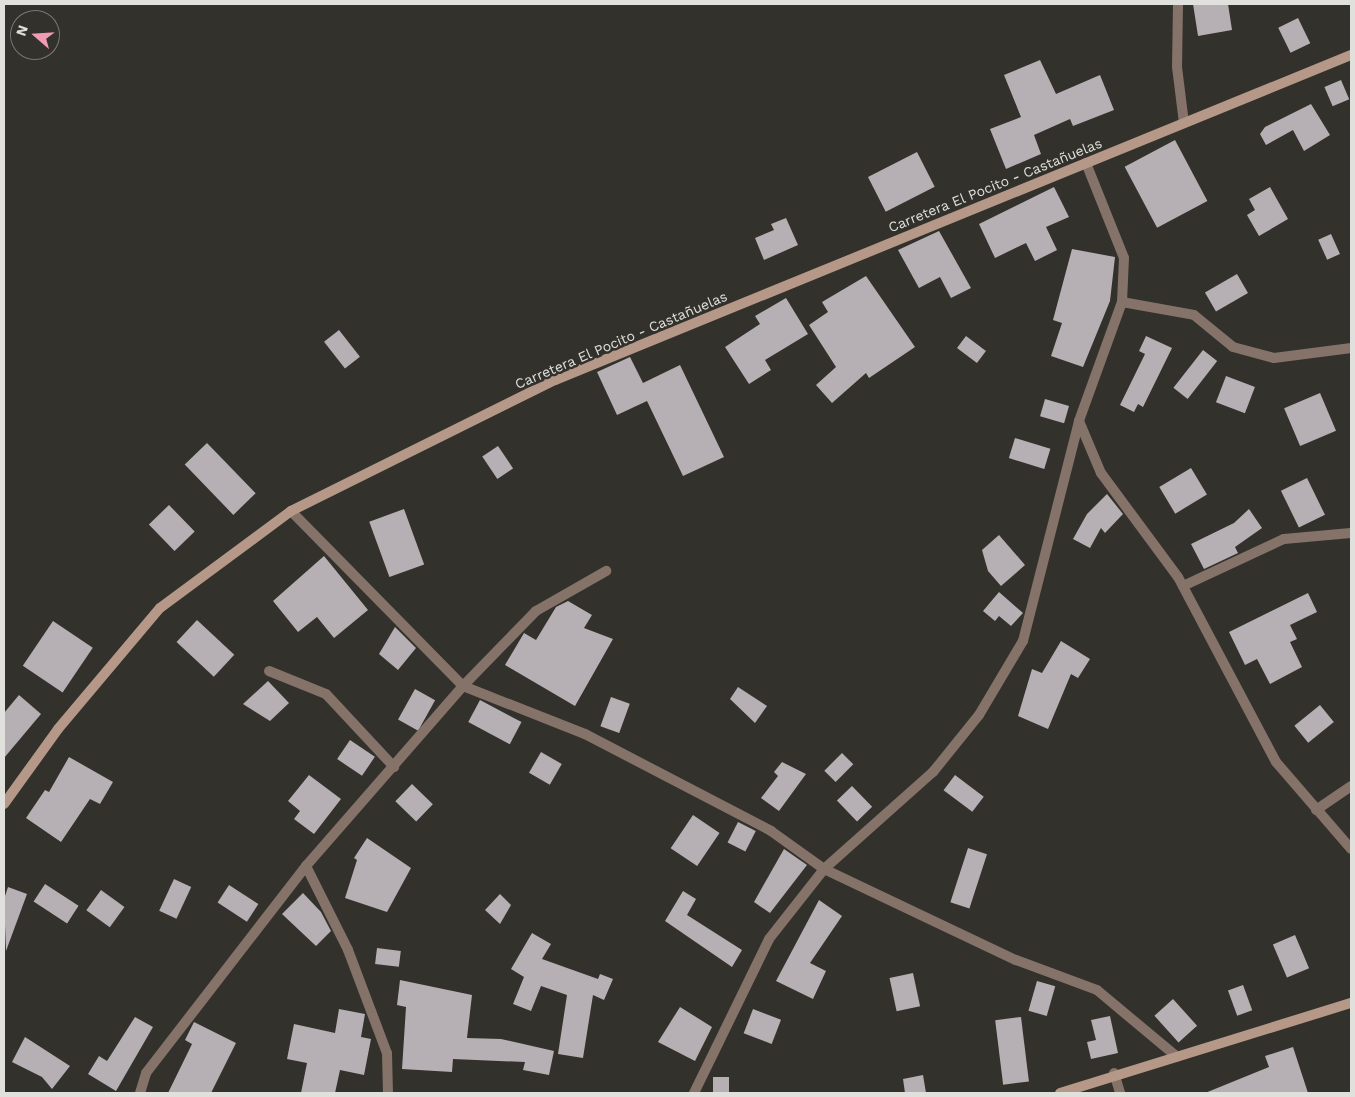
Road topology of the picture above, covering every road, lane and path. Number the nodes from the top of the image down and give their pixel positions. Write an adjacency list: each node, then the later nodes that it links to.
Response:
1 (1178, 4): 3 (street)
2 (1351, 54): 3 (main road, Carretera El Pocito - Castañuelas)
3 (1184, 123): 4 (main road, Carretera El Pocito - Castañuelas)
4 (1086, 163): 5 (street); 8 (main road, Carretera El Pocito - Castañuelas)
5 (1122, 302): 6 (street); 7 (street)
6 (1351, 348)
7 (1079, 421): 11 (street); 20 (street)
8 (291, 511): 13 (street); 16 (main road, Carretera El Pocito - Castañuelas)
9 (1351, 533): 11 (street)
10 (606, 571): 13 (street)
11 (1183, 586): 17 (street)
12 (269, 672): 14 (street)
13 (463, 686): 14 (street); 20 (street)
14 (394, 767): 19 (street)
15 (1351, 786): 17 (street)
16 (4, 804)
17 (1316, 810): 18 (street)
18 (1351, 849)
19 (306, 866): 24 (street); 25 (street)
20 (824, 869): 22 (street); 26 (street)
21 (1351, 1003): 22 (main road)
22 (1178, 1057): 23 (main road)
23 (1114, 1073): 27 (main road); 28 (street)
24 (140, 1093)
25 (388, 1093)
26 (694, 1093)
27 (1060, 1093)
28 (1120, 1093)

